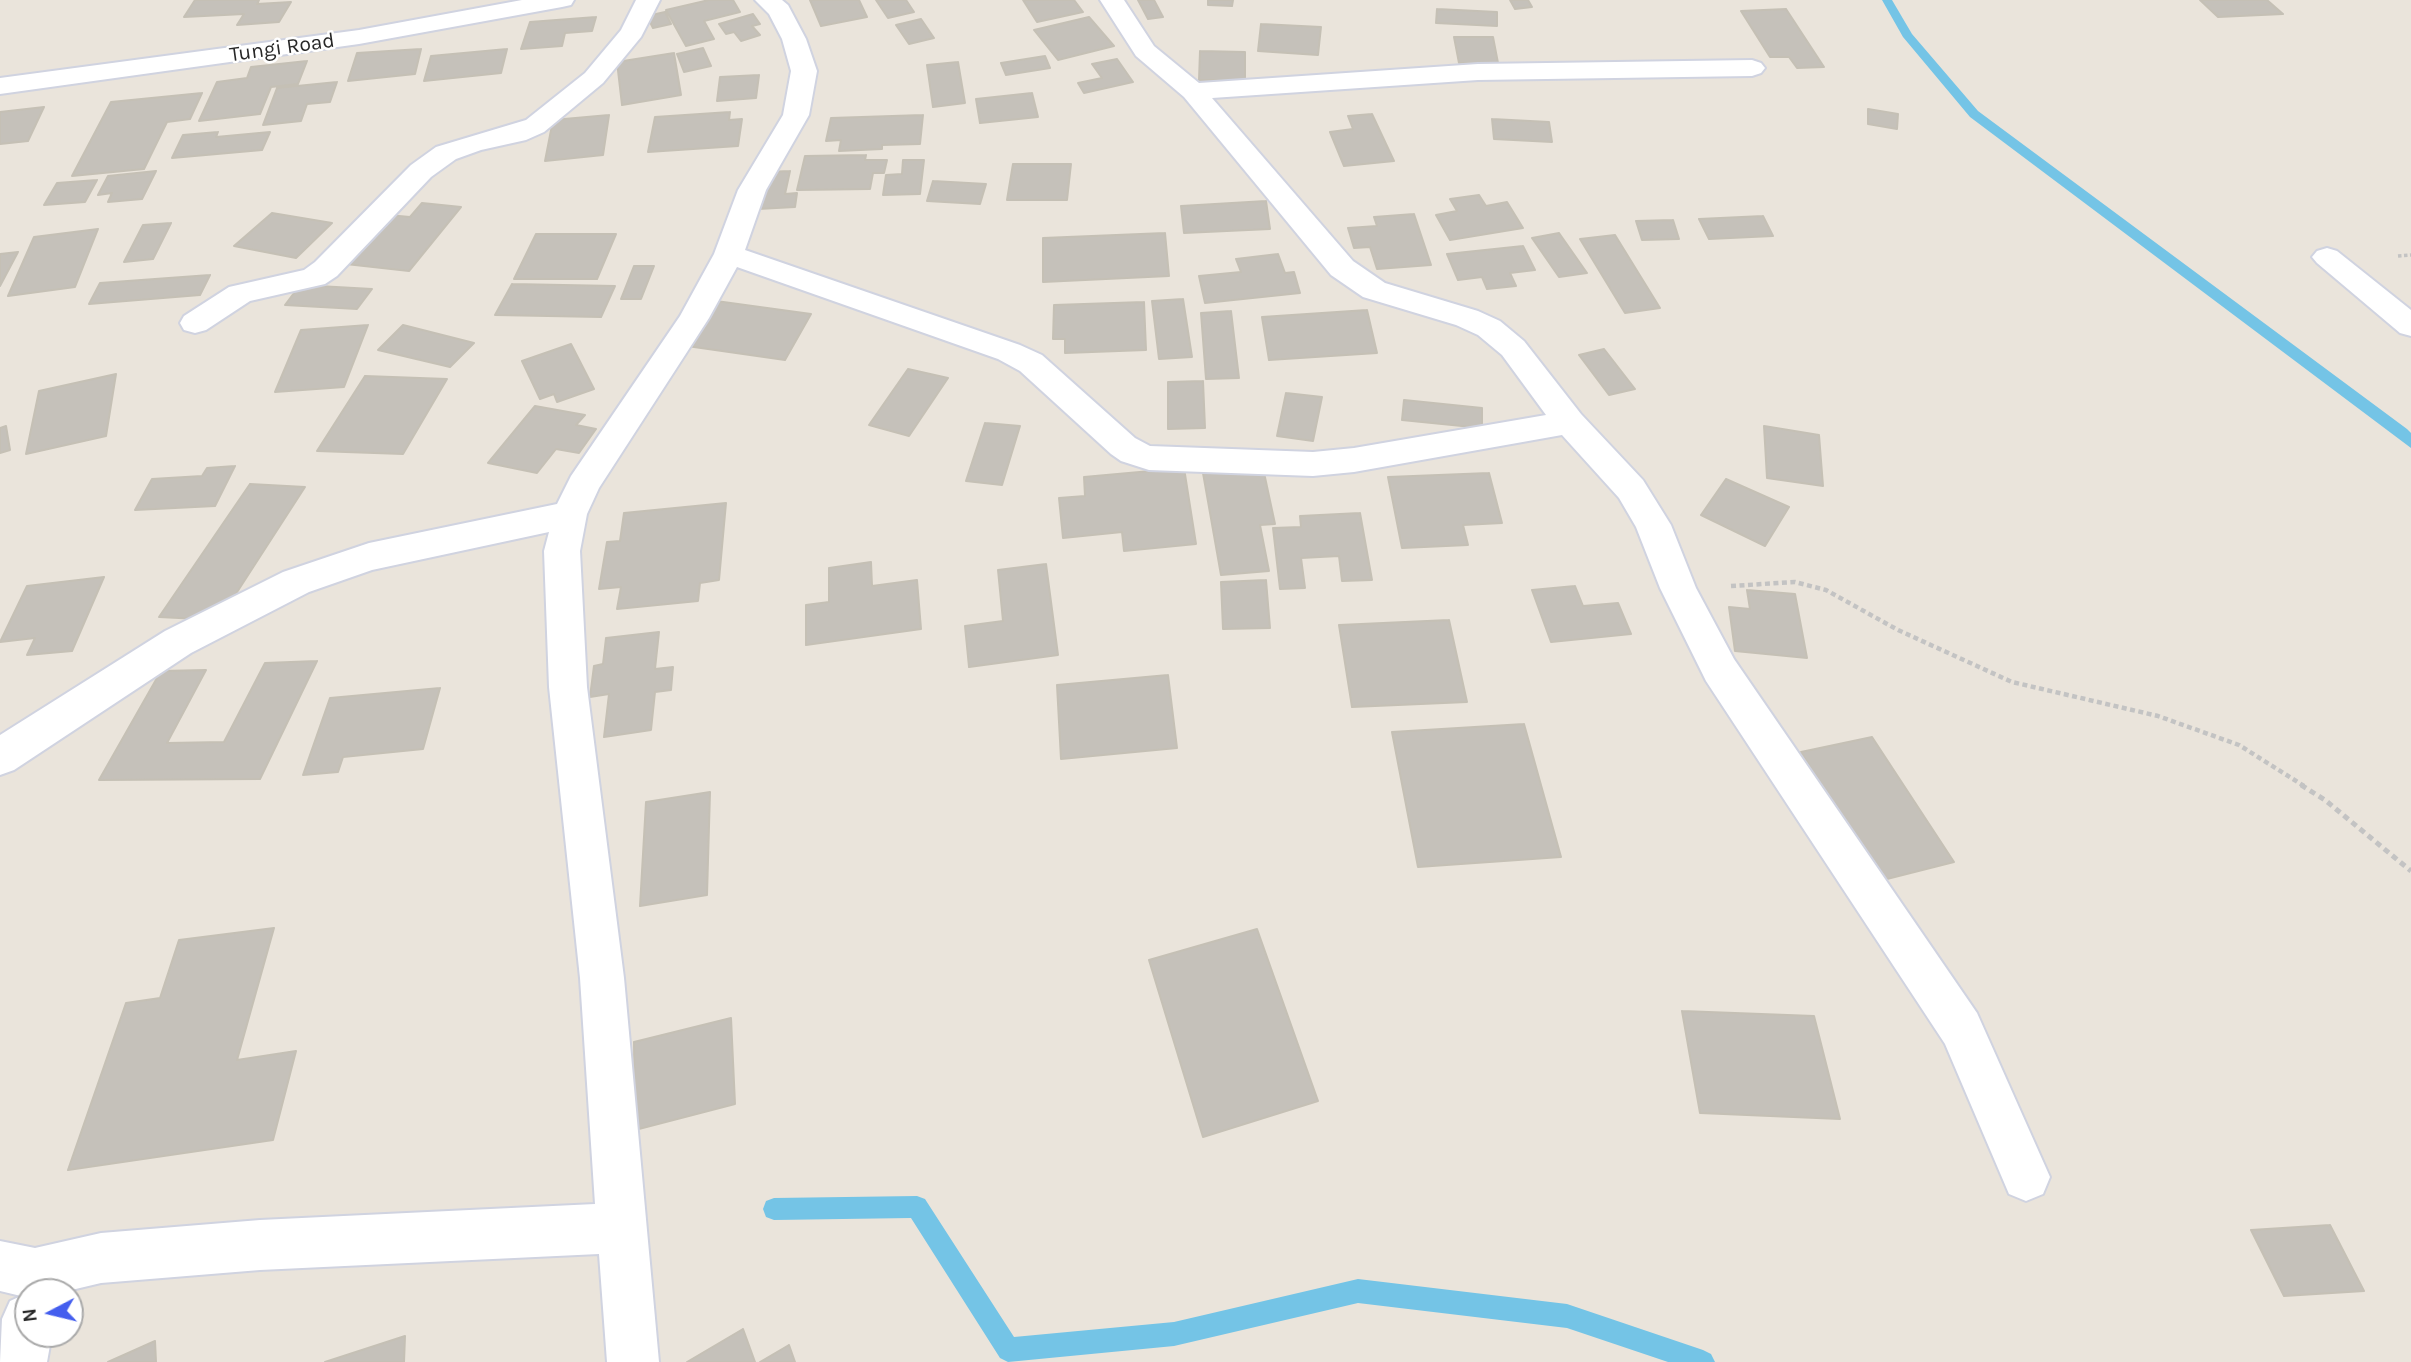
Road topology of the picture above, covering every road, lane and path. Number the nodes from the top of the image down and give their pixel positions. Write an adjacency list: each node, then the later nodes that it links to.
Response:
1 (562, 0): 6 (street, Tungi Road)
2 (648, 0): 10 (street)
3 (767, 0): 8 (street)
4 (1112, 0): 7 (street)
5 (1752, 68): 7 (street)
6 (0, 86)
7 (1193, 91): 12 (street)
8 (729, 254): 12 (street); 13 (street)
9 (2327, 257): 11 (street)
10 (195, 323)
11 (2411, 326)
12 (1569, 422): 14 (street)
13 (570, 514): 15 (street); 18 (street)
14 (1678, 588): 16 (path); 17 (street)
15 (0, 758)
16 (2411, 872)
17 (2026, 1177)
18 (622, 1228): 19 (street); 20 (street)
19 (50, 1278)
20 (633, 1362)

